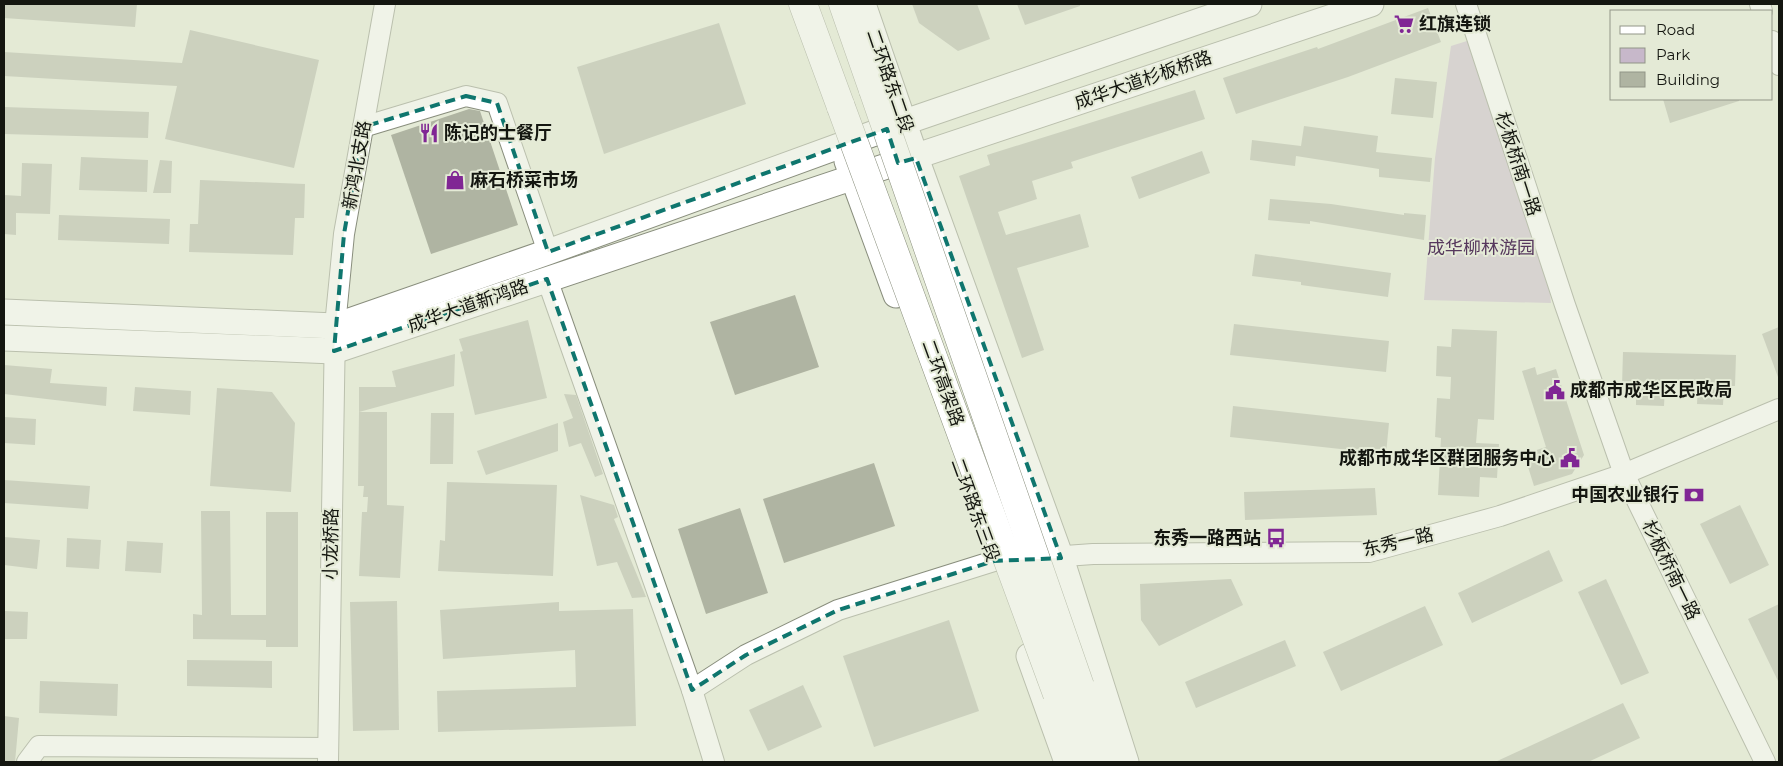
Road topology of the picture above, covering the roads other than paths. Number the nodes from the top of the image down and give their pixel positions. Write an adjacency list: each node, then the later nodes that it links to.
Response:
1 (385, 4): 11 (street, 新鸿北支路)
2 (843, 4): 31 (highway, 二环高架路, bridge)
3 (863, 4): 10 (main road, 二环路东二段)
4 (1249, 4): 10 (main road)
5 (1371, 4): 13 (main road, 成华大道杉板桥路)
6 (1466, 4): 22 (street, 杉板桥南一路)
7 (799, 7): 12 (main road); 30 (highway, 二环高架路, bridge)
8 (1773, 44): 9 (street)
9 (1779, 65)
10 (905, 122): 12 (main road); 13 (main road, 二环路东二段)
11 (363, 127): 15 (street); 18 (street, 新鸿北支路)
12 (842, 146): 14 (main road, 二环路东三段); 15 (main road, 成华大道新鸿路)
13 (916, 158): 14 (main road, 成华大道新鸿路); 23 (main road)
14 (852, 176): 16 (main road, 成华大道新鸿路); 24 (main road, 二环路东三段)
15 (548, 252): 18 (main road, 成华大道新鸿路)
16 (547, 279): 20 (main road, 成华大道新鸿路); 25 (street)
17 (4, 312): 18 (main road, 成华大道新鸿路)
18 (335, 326): 20 (street, 小龙桥路)
19 (4, 338): 20 (main road, 成华大道新鸿路)
20 (334, 351): 26 (street, 小龙桥路)
21 (1779, 409): 22 (street, 东秀一路)
22 (1624, 474): 23 (street, 东秀一路); 33 (street, 杉板桥南一路)
23 (1061, 558): 24 (street, 东秀一路); 32 (main road)
24 (994, 562): 25 (street, 东秀一路); 29 (main road, 二环路东三段)
25 (692, 690): 28 (street)
26 (328, 755): 27 (street)
27 (27, 762)
28 (714, 762)
29 (1067, 762)
30 (1082, 762)
31 (1107, 762)
32 (1126, 762)
33 (1765, 762)

